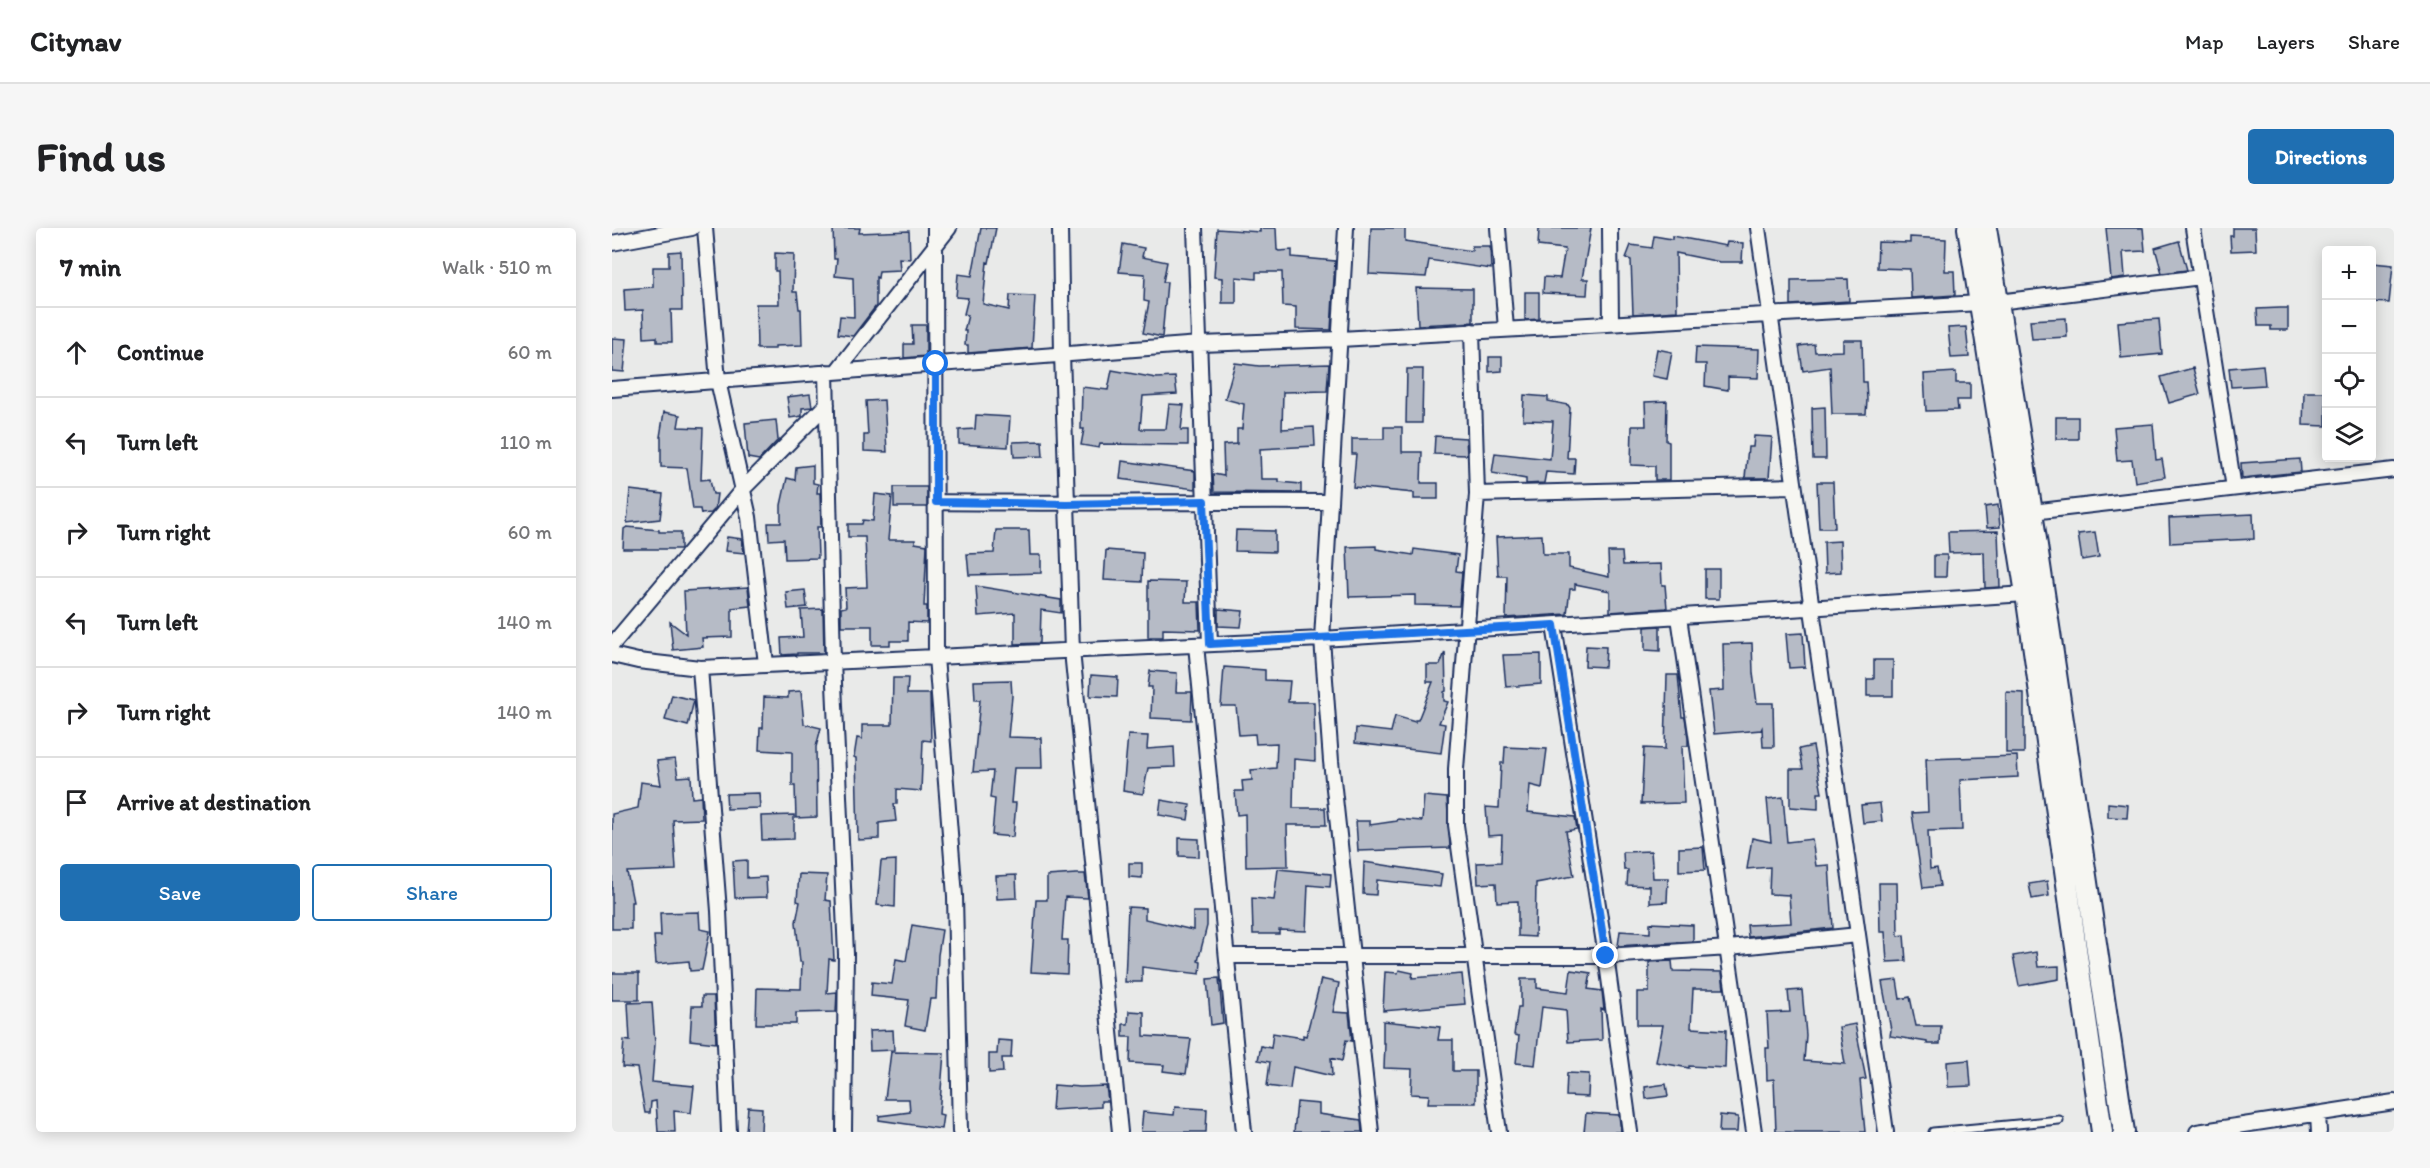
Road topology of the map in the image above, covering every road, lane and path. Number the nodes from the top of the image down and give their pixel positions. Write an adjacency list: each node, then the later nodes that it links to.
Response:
1 (692, 228): 14 (street)
2 (705, 228): 27 (street)
3 (935, 228): 15 (street)
4 (949, 228): 15 (street)
5 (1060, 228): 24 (street)
6 (1195, 228): 23 (street)
7 (1346, 228): 22 (street)
8 (1498, 228): 20 (street)
9 (1610, 228): 19 (street)
10 (1758, 228): 18 (street)
11 (1968, 228): 17 (main road)
12 (1986, 228): 17 (main road)
13 (2193, 228): 16 (street)
14 (612, 243)
15 (935, 243): 25 (street); 26 (street)
16 (2201, 277): 17 (street); 32 (street)
17 (1989, 303): 18 (street); 39 (main road); 40 (main road)
18 (1770, 314): 19 (street); 31 (street)
19 (1611, 323): 20 (street)
20 (1506, 329): 21 (street)
21 (1472, 331): 22 (street); 34 (street)
22 (1340, 339): 23 (street); 37 (street)
23 (1200, 344): 24 (street); 35 (street)
24 (1062, 354): 25 (street); 38 (street)
25 (936, 364): 26 (street); 36 (street)
26 (832, 372): 27 (street); 29 (street)
27 (718, 381): 28 (street); 33 (street)
28 (612, 389)
29 (827, 404): 33 (street); 51 (street)
30 (2394, 470): 32 (street)
31 (1794, 486): 34 (street); 41 (street)
32 (2234, 488): 39 (street)
33 (743, 489): 46 (street); 52 (street)
34 (1478, 494): 44 (street)
35 (1204, 501): 37 (street); 38 (street); 47 (street)
36 (936, 502): 38 (street); 50 (street)
37 (1330, 502): 45 (street)
38 (1067, 504): 48 (street)
39 (2032, 512): 75 (main road)
40 (2026, 594): 41 (street); 74 (main road)
41 (1812, 608): 42 (street); 54 (street)
42 (1679, 617): 43 (street); 55 (street)
43 (1554, 625): 44 (street); 59 (street)
44 (1466, 630): 45 (street); 57 (street)
45 (1322, 639): 47 (street); 56 (street)
46 (612, 645)
47 (1203, 645): 48 (street); 58 (street)
48 (1072, 651): 50 (street); 66 (street)
49 (612, 655): 53 (street)
50 (936, 657): 51 (street); 65 (street)
51 (833, 661): 52 (street); 64 (street)
52 (766, 664): 53 (street)
53 (700, 668): 63 (street)
54 (1858, 935): 55 (street); 72 (street)
55 (1729, 948): 59 (street); 71 (street)
56 (1351, 954): 57 (street); 58 (street); 68 (street)
57 (1476, 955): 59 (street); 69 (street)
58 (1227, 956): 67 (street)
59 (1606, 956): 70 (street)
60 (2394, 1102): 61 (street)
61 (2318, 1113): 76 (street); 77 (street)
62 (2059, 1120): 73 (lane)
63 (729, 1132)
64 (844, 1132)
65 (960, 1132)
66 (1120, 1132)
67 (1244, 1132)
68 (1371, 1132)
69 (1499, 1132)
70 (1630, 1132)
71 (1754, 1132)
72 (1886, 1132)
73 (1933, 1132)
74 (2102, 1132)
75 (2124, 1132)
76 (2197, 1132)
77 (2319, 1132)

